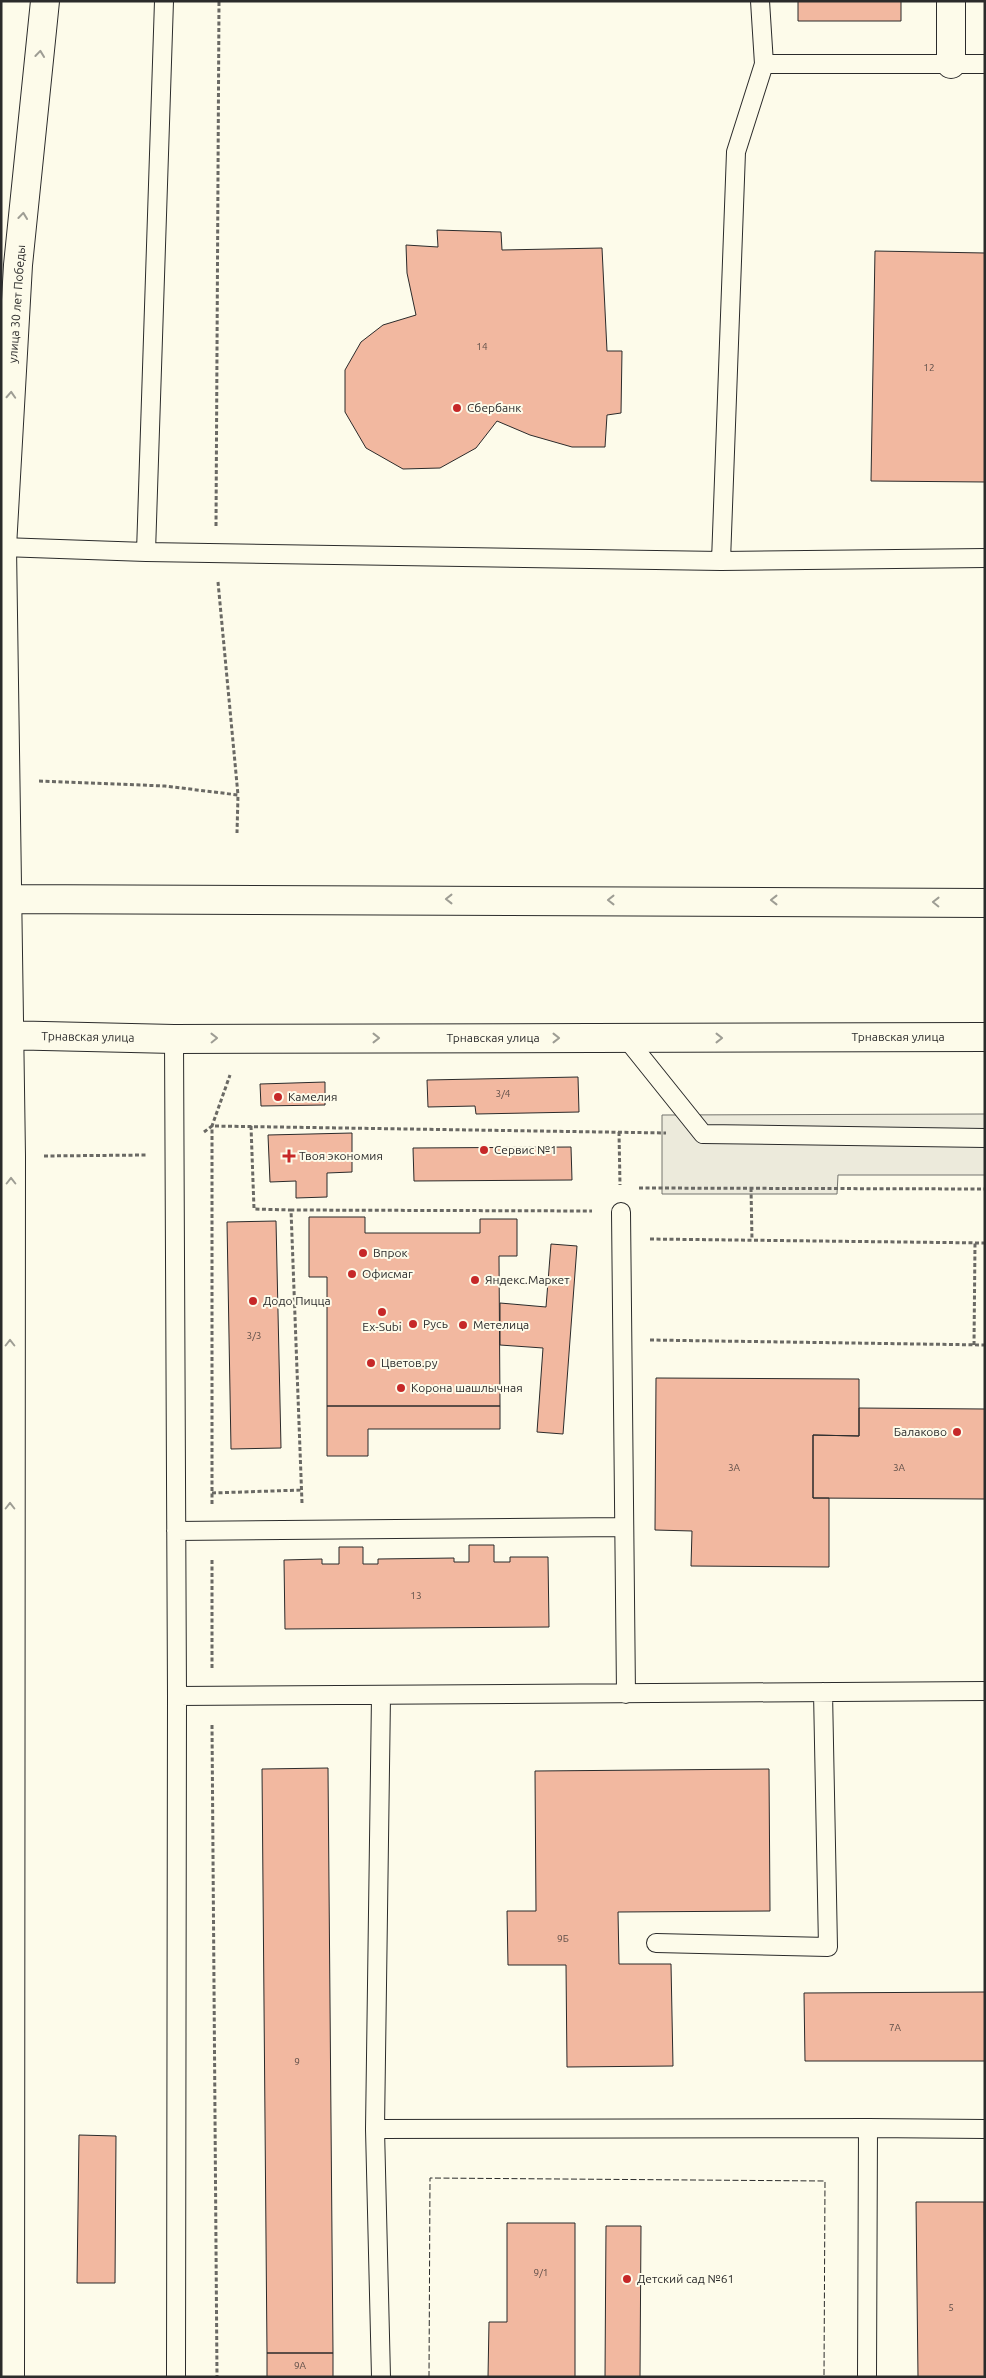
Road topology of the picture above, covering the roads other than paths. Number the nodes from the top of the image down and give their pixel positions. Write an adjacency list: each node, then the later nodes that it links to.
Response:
1 (45, 1): 8 (main road, улица 30 лет Победы, one-way to 1)
2 (164, 1): 9 (lane)
3 (760, 1): 5 (lane)
4 (951, 1): 6 (main road)
5 (764, 64): 6 (lane); 11 (lane)
6 (951, 64): 7 (lane)
7 (985, 64)
8 (2, 546): 9 (lane); 12 (main road, улица 30 лет Победы)
9 (146, 552): 11 (lane)
10 (985, 558): 11 (lane)
11 (721, 562)
12 (4, 899): 13 (main road, one-way to 12); 14 (main road, улица 30 лет Победы)
13 (985, 903)
14 (4, 1035): 17 (main road, Трнавская улица); 31 (main road, улица 30 лет Победы, one-way to 14)
15 (985, 1037): 16 (main road, Трнавская улица, one-way to 15)
16 (626, 1038): 17 (main road, Трнавская улица, one-way to 16); 18 (lane)
17 (174, 1039): 21 (lane)
18 (985, 1138)
19 (621, 1212): 20 (lane)
20 (623, 1527): 21 (lane); 24 (lane)
21 (176, 1531): 25 (lane)
22 (985, 1691): 23 (lane)
23 (823, 1692): 24 (lane); 27 (lane)
24 (626, 1694): 26 (lane)
25 (177, 1696): 26 (lane); 32 (lane)
26 (381, 1696): 29 (lane)
27 (656, 1942)
28 (868, 2128): 29 (lane); 30 (lane); 34 (lane)
29 (375, 2129): 33 (lane)
30 (985, 2129)
31 (10, 2377)
32 (176, 2377)
33 (381, 2377)
34 (867, 2377)

